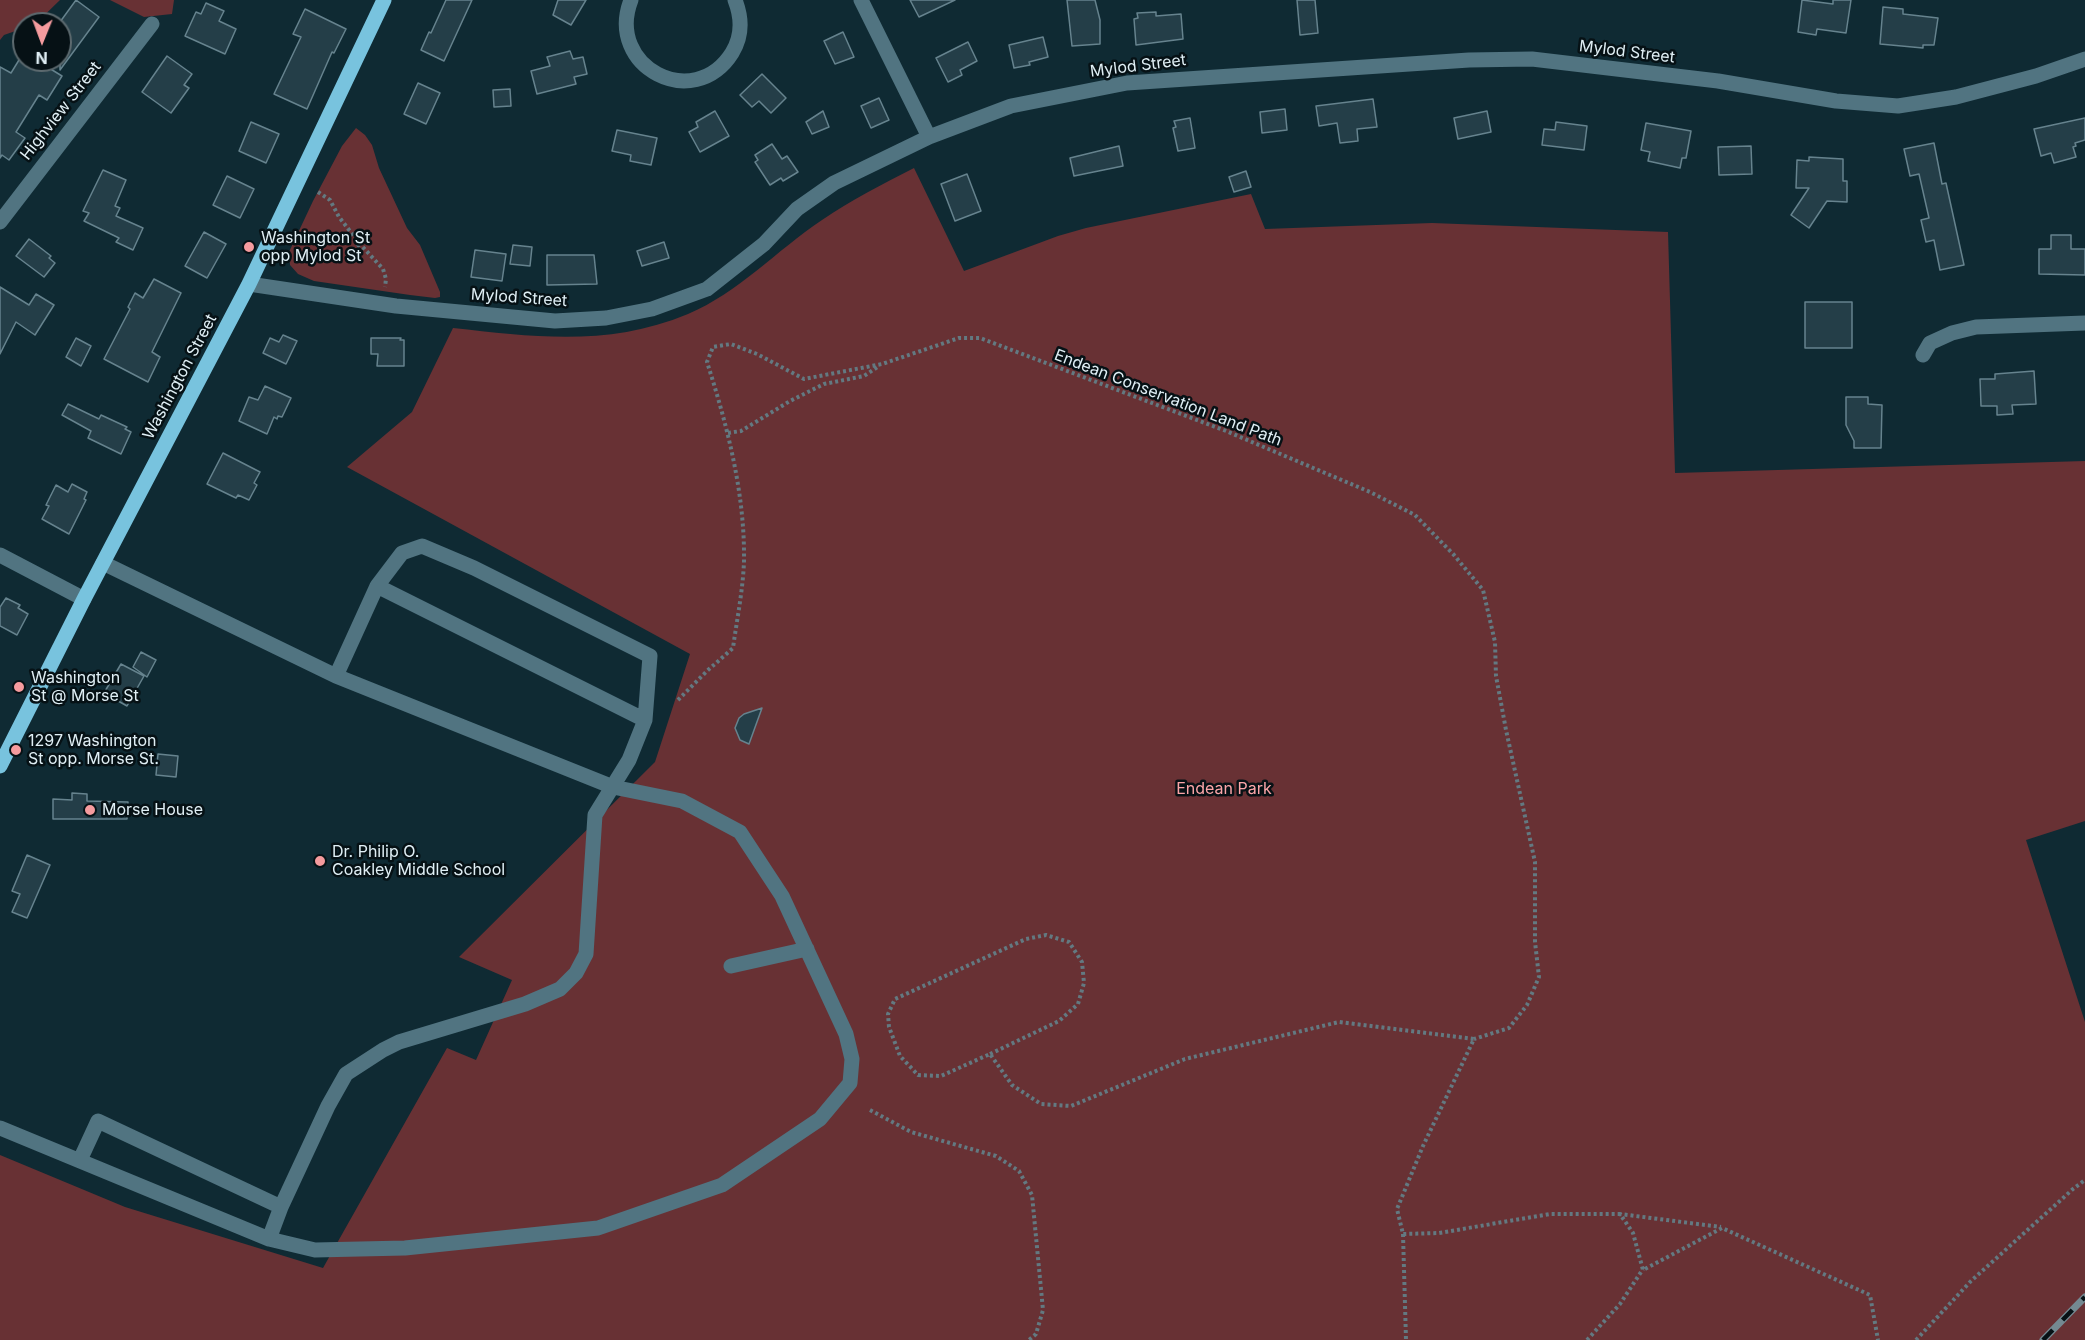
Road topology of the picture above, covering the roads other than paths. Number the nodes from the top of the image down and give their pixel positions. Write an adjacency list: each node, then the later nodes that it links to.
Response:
1 (384, 0): 9 (main road, Washington Street)
2 (632, 0): 3 (street)
3 (735, 0)
4 (861, 0): 7 (street)
5 (152, 24): 8 (street, Highview Street)
6 (2085, 59): 7 (street, Mylod Street)
7 (929, 137): 9 (street, Mylod Street)
8 (0, 222)
9 (249, 284): 13 (main road, Washington Street)
10 (2085, 323): 11 (street)
11 (1923, 355)
12 (0, 555): 15 (street)
13 (103, 563): 15 (main road, Washington Street); 16 (street)
14 (377, 586): 16 (street); 17 (street); 17 (street)
15 (84, 599): 18 (main road, Washington Street)
16 (336, 676): 20 (street)
17 (645, 720): 20 (street)
18 (4, 747): 19 (main road, Washington Street)
19 (0, 766)
20 (613, 787): 21 (street); 25 (street)
21 (807, 949): 22 (street); 26 (street)
22 (730, 966)
23 (0, 1128): 24 (street)
24 (80, 1160): 25 (street); 26 (street)
25 (280, 1207): 26 (street)
26 (269, 1239)

